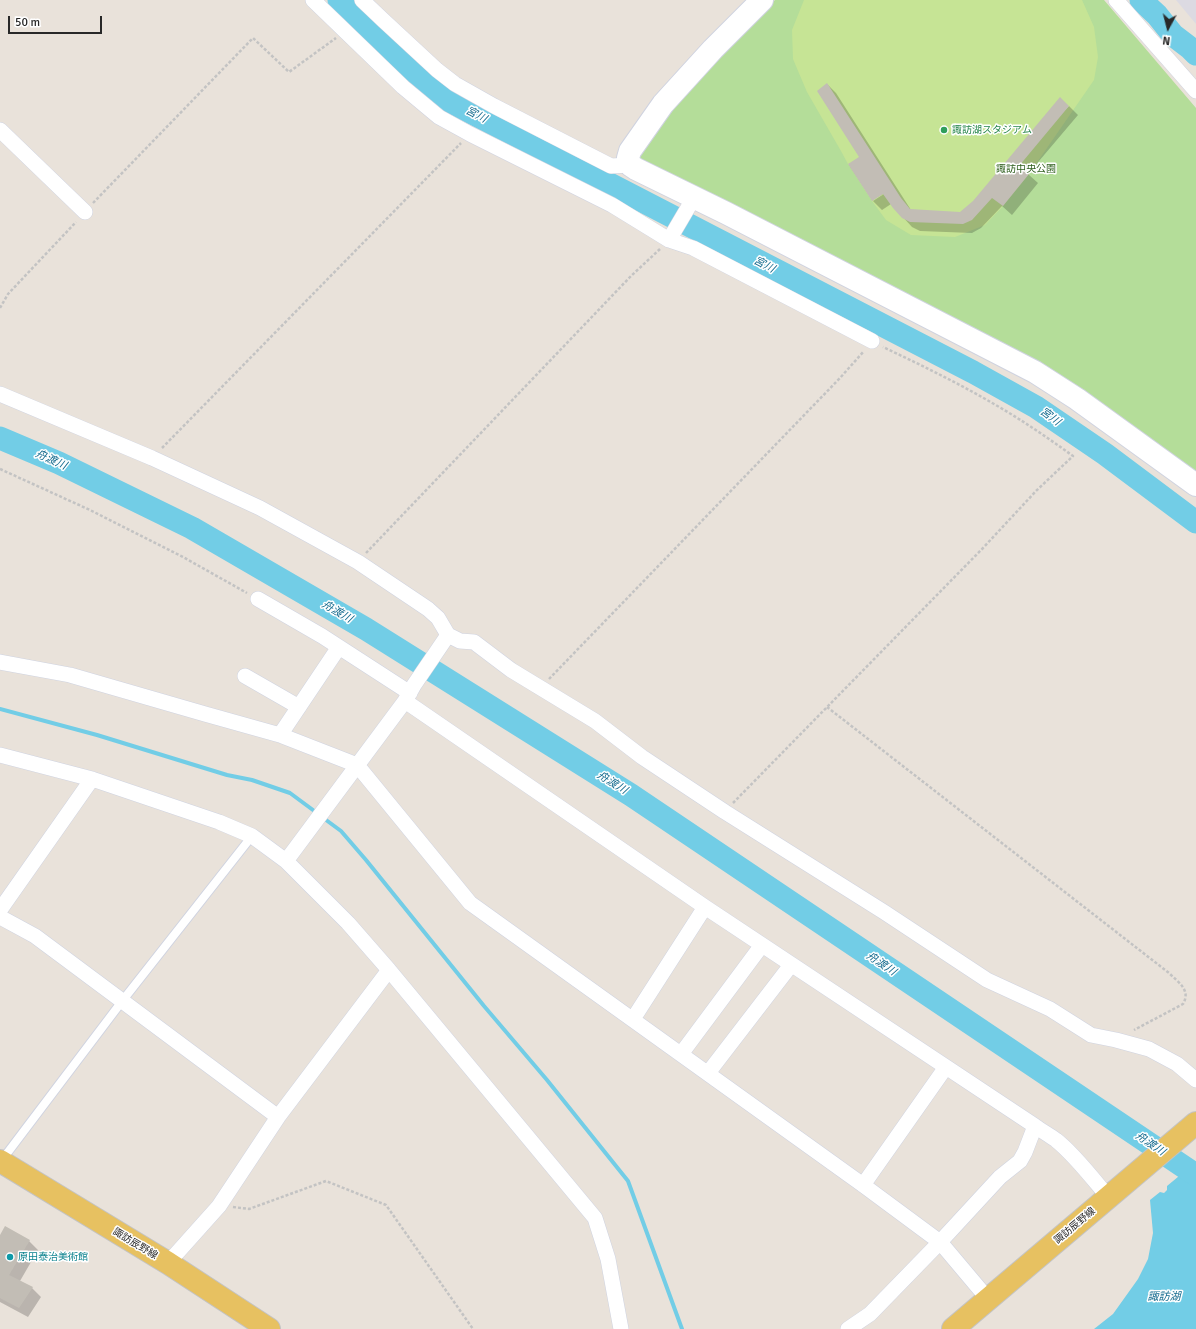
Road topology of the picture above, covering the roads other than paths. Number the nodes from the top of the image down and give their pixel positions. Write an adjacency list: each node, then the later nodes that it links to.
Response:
1 (313, 0): 10 (street)
2 (362, 0): 7 (street)
3 (762, 0): 7 (street)
4 (1116, 0): 5 (street)
5 (1196, 91)
6 (0, 130): 9 (street)
7 (630, 165): 8 (street)
8 (690, 201): 10 (street); 13 (street)
9 (85, 212)
10 (671, 238): 11 (street)
11 (872, 341)
12 (0, 394): 15 (street)
13 (1196, 485)
14 (258, 599): 16 (street)
15 (446, 638): 19 (street); 38 (street)
16 (339, 647): 19 (street); 20 (street)
17 (0, 662): 21 (street)
18 (245, 676): 20 (street)
19 (410, 693): 23 (street); 27 (street)
20 (299, 707): 21 (street)
21 (280, 735): 23 (street)
22 (0, 755): 24 (street)
23 (357, 765): 26 (street); 34 (street)
24 (92, 779): 25 (street); 28 (street)
25 (252, 836): 26 (street); 33 (lane)
26 (286, 861): 32 (street)
27 (705, 907): 30 (street); 34 (street)
28 (0, 910)
29 (0, 917): 33 (street)
30 (762, 945): 31 (street); 35 (street)
31 (791, 965): 36 (street); 37 (street)
32 (389, 970): 39 (street); 49 (street)
33 (124, 1000): 39 (street); 42 (lane)
34 (633, 1019): 35 (street)
35 (681, 1054): 37 (street)
36 (946, 1067): 41 (street); 43 (street)
37 (708, 1074): 43 (street)
38 (1196, 1080)
39 (278, 1116): 46 (street)
40 (1196, 1123): 44 (main road, 諏訪辰野線)
41 (1035, 1126): 44 (street); 45 (street)
42 (0, 1162): 46 (main road, 諏訪辰野線)
43 (863, 1185): 45 (street)
44 (1115, 1192): 47 (main road, 諏訪辰野線)
45 (940, 1242): 47 (street); 50 (street)
46 (168, 1263): 48 (main road, 諏訪辰野線)
47 (988, 1299): 51 (main road, 諏訪辰野線)
48 (269, 1329)
49 (622, 1329)
50 (848, 1329)
51 (953, 1329)

